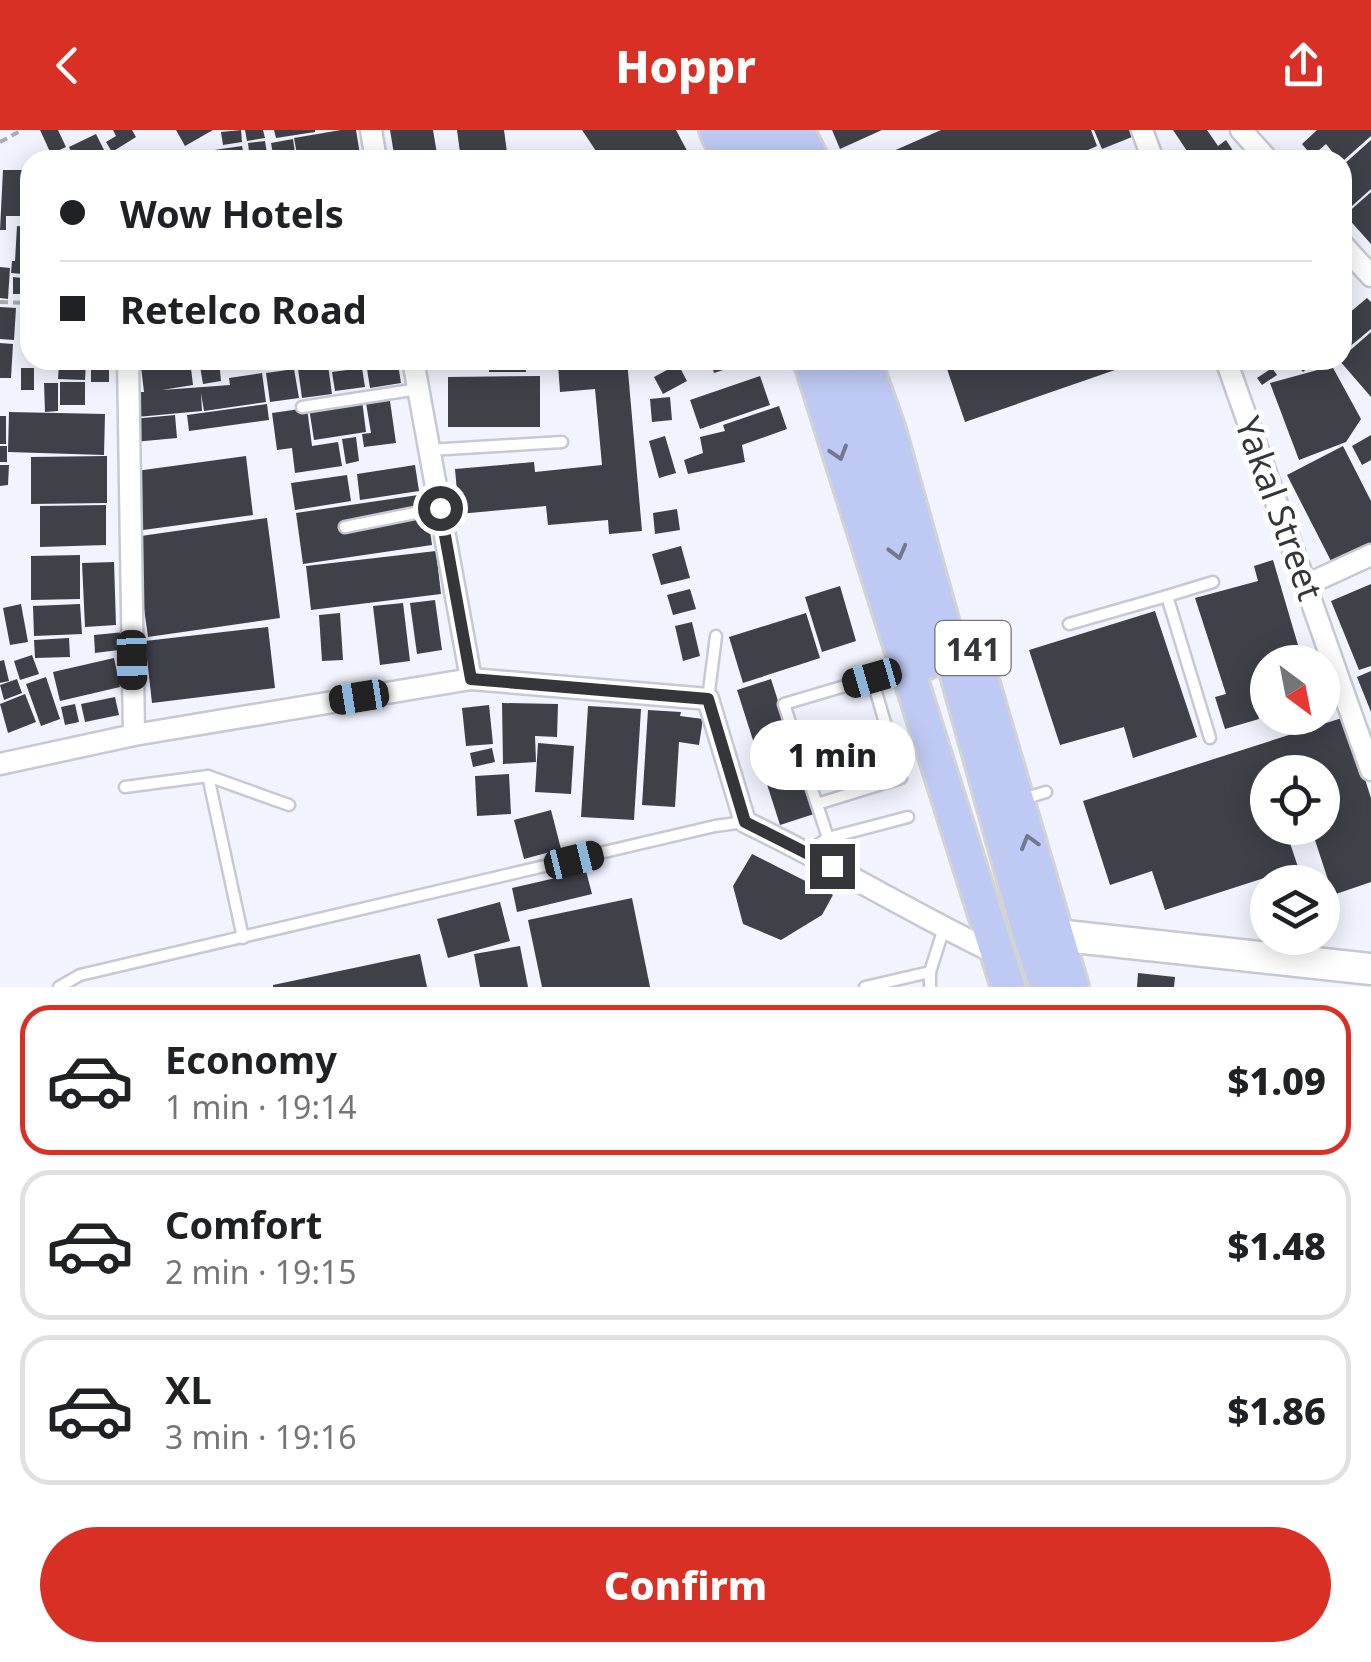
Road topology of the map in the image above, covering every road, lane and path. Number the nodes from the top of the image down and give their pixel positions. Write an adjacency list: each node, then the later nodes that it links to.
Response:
1 (22, 130): 3 (path)
2 (1242, 130): 4 (street)
3 (0, 142)
4 (1259, 150)
5 (1352, 255): 6 (street)
6 (1371, 276)
7 (128, 370): 28 (street)
8 (414, 370): 14 (street)
9 (814, 370): 42 (main road, 141, one-way to 42)
10 (837, 370): 42 (main road, one-way to 42)
11 (867, 370): 42 (main road)
12 (891, 370): 42 (main road, 141, one-way to 12)
13 (1230, 370): 22 (street, Yakal Street)
14 (418, 388): 15 (lane); 17 (street)
15 (302, 406)
16 (562, 442): 17 (lane)
17 (429, 450): 18 (street)
18 (440, 508): 19 (lane); 26 (street)
19 (346, 527)
20 (1371, 555): 22 (street)
21 (1213, 582): 23 (lane)
22 (1308, 584): 31 (street, Yakal Street)
23 (1167, 596): 24 (lane); 29 (lane)
24 (1068, 624)
25 (716, 636): 27 (lane)
26 (471, 679): 27 (street); 28 (street)
27 (708, 699): 37 (street)
28 (134, 734): 30 (street)
29 (1210, 738)
30 (0, 764)
31 (1371, 770)
32 (208, 776): 33 (lane); 35 (lane); 41 (lane)
33 (125, 787)
34 (816, 804): 34 (lane); 38 (lane)
35 (289, 805)
36 (908, 817): 38 (lane)
37 (745, 822): 39 (street); 41 (lane)
38 (828, 838): 39 (lane)
39 (807, 852): 40 (street)
40 (944, 928): 42 (street); 44 (lane)
41 (243, 938): 45 (lane)
42 (1024, 940): 43 (main road); 48 (main road, 141); 49 (main road); 50 (main road); 51 (main road, 141)
43 (1371, 969)
44 (930, 972): 46 (lane); 47 (lane)
45 (59, 987)
46 (865, 987)
47 (930, 987)
48 (1008, 987)
49 (1022, 987)
50 (1048, 987)
51 (1072, 987)

